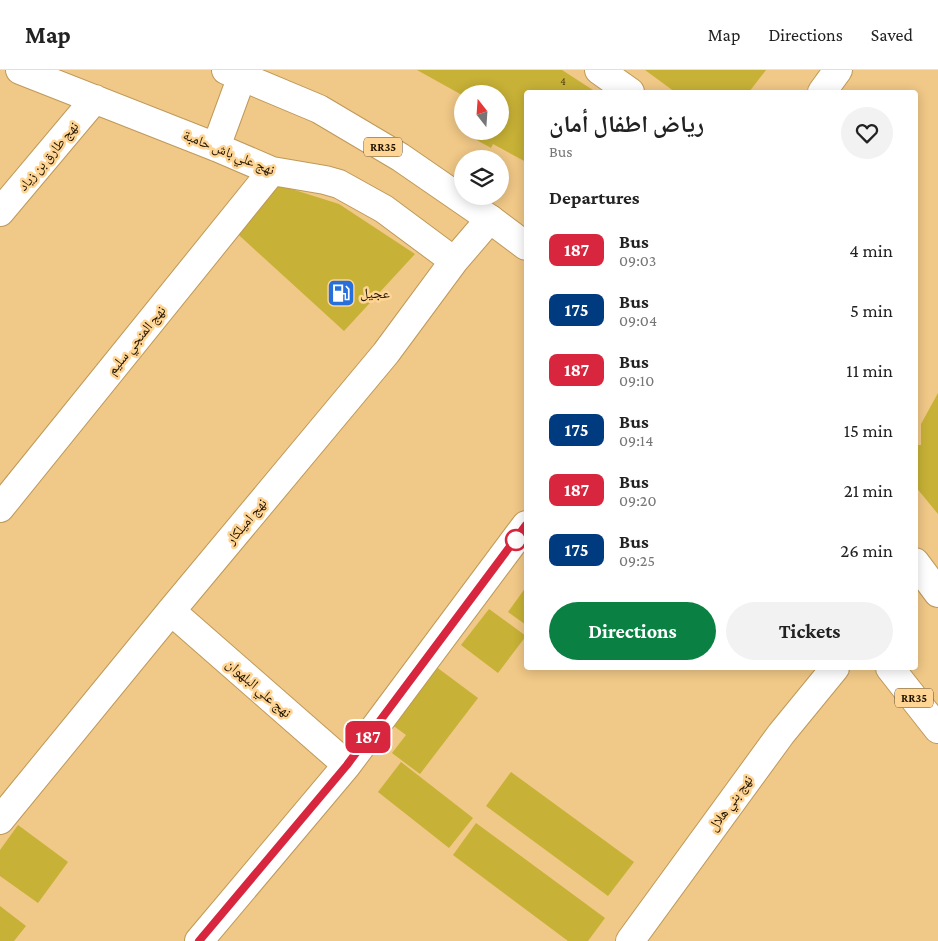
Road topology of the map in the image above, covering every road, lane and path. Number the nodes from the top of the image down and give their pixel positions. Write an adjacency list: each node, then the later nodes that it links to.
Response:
1 (20, 70): 7 (street, نهج علي باش حامبة)
2 (599, 70): 5 (street)
3 (838, 70): 6 (street)
4 (234, 73): 8 (street); 11 (street, RR35)
5 (627, 90)
6 (823, 90)
7 (95, 100): 8 (street, نهج علي باش حامبة); 10 (street, نهج طارق بن زياد)
8 (216, 147): 9 (street, نهج علي باش حامبة)
9 (272, 171): 13 (street, نهج علي باش حامبة); 14 (street, نهج المنجي سليم)
10 (0, 212)
11 (490, 219): 12 (street, RR35); 13 (street, نهج اميلكار)
12 (524, 244)
13 (454, 261): 18 (street, نهج اميلكار)
14 (0, 508)
15 (524, 528): 22 (street)
16 (918, 566): 17 (street)
17 (938, 593)
18 (171, 611): 22 (street, نهج علي البلهوان); 23 (street, نهج اميلكار)
19 (833, 670): 25 (street, نهج بني هلال)
20 (892, 670): 21 (street, RR35)
21 (938, 729)
22 (347, 765): 24 (street)
23 (0, 820)
24 (199, 941)
25 (630, 941)

